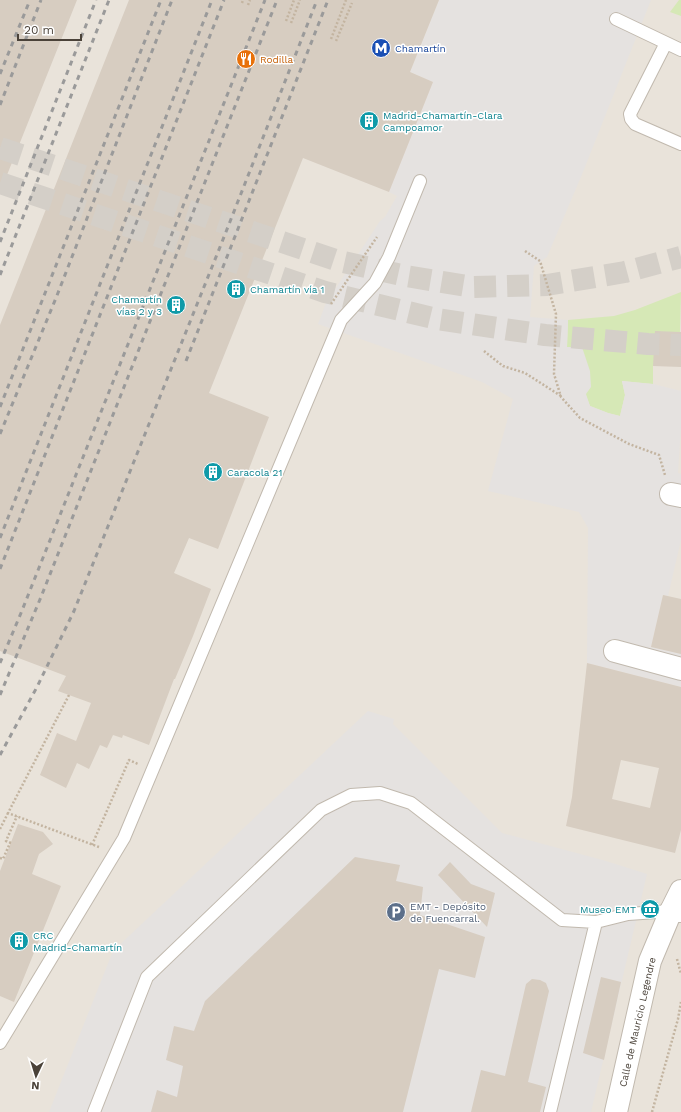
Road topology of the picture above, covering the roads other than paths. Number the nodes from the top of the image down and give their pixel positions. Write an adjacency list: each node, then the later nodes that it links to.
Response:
1 (616, 19): 2 (lane)
2 (666, 43): 3 (lane); 4 (lane)
3 (681, 50)
4 (681, 144)
5 (420, 181): 11 (lane)
6 (615, 651): 7 (street)
7 (681, 669)
8 (681, 891): 9 (street, Calle de Mauricio Legendre)
9 (676, 911): 10 (lane); 14 (street, Calle de Mauricio Legendre)
10 (596, 922): 12 (lane); 13 (lane)
11 (0, 1043)
12 (94, 1112)
13 (550, 1112)
14 (616, 1112)

